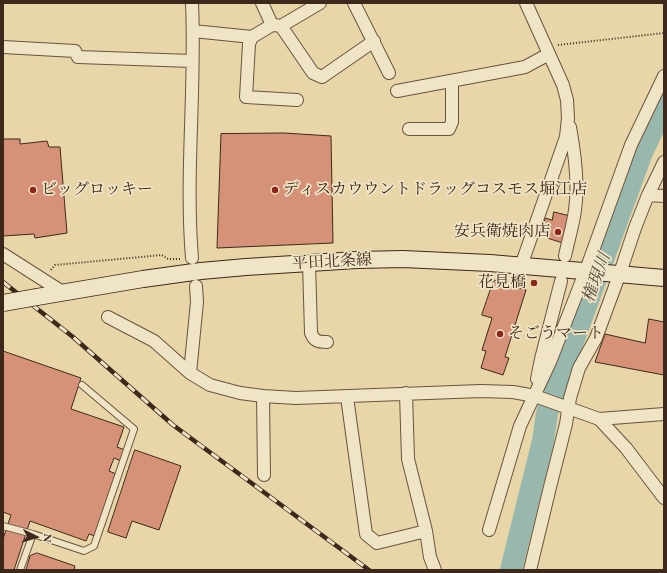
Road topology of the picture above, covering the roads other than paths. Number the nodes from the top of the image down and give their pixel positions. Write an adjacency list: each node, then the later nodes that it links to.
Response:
1 (192, 3): 7 (street)
2 (262, 3): 6 (street)
3 (320, 3): 6 (street)
4 (354, 3): 9 (street)
5 (526, 3): 11 (street)
6 (276, 26): 8 (street); 9 (street)
7 (193, 31): 8 (street); 12 (street)
8 (252, 37): 17 (street)
9 (374, 41): 13 (street)
10 (3, 47): 12 (street)
11 (547, 50): 15 (street); 18 (street)
12 (192, 61): 25 (street)
13 (389, 73)
14 (664, 76): 28 (street)
15 (452, 81): 16 (street); 19 (street)
16 (397, 91)
17 (297, 100)
18 (568, 118): 24 (street); 27 (street)
19 (410, 131)
20 (664, 162): 21 (street)
21 (648, 195): 22 (street); 29 (street)
22 (664, 196)
23 (3, 254): 33 (street)
24 (565, 256)
25 (186, 258)
26 (309, 263): 27 (main road, 平田北条線); 33 (main road, 平田北条線); 36 (street)
27 (521, 266): 28 (main road, 平田北条線)
28 (588, 271): 29 (main road, 平田北条線); 42 (street)
29 (617, 273): 30 (main road, 平田北条線); 43 (street)
30 (664, 278)
31 (561, 281): 42 (street)
32 (196, 286): 37 (street)
33 (64, 294): 34 (main road, 平田北条線, bridge)
34 (3, 303)
35 (108, 317): 37 (street)
36 (327, 342)
37 (190, 373): 40 (street)
38 (82, 385): 51 (lane)
39 (406, 393): 41 (street); 42 (street); 50 (street)
40 (263, 396): 41 (street); 46 (street)
41 (347, 396): 50 (street)
42 (539, 397): 43 (street); 49 (street)
43 (566, 407): 45 (street); 54 (street)
44 (664, 414): 45 (street)
45 (599, 419): 47 (street)
46 (264, 475)
47 (664, 498)
48 (3, 526): 51 (lane)
49 (489, 530)
50 (426, 531): 53 (street)
51 (33, 534): 52 (lane)
52 (20, 570)
53 (435, 570)
54 (530, 570)

